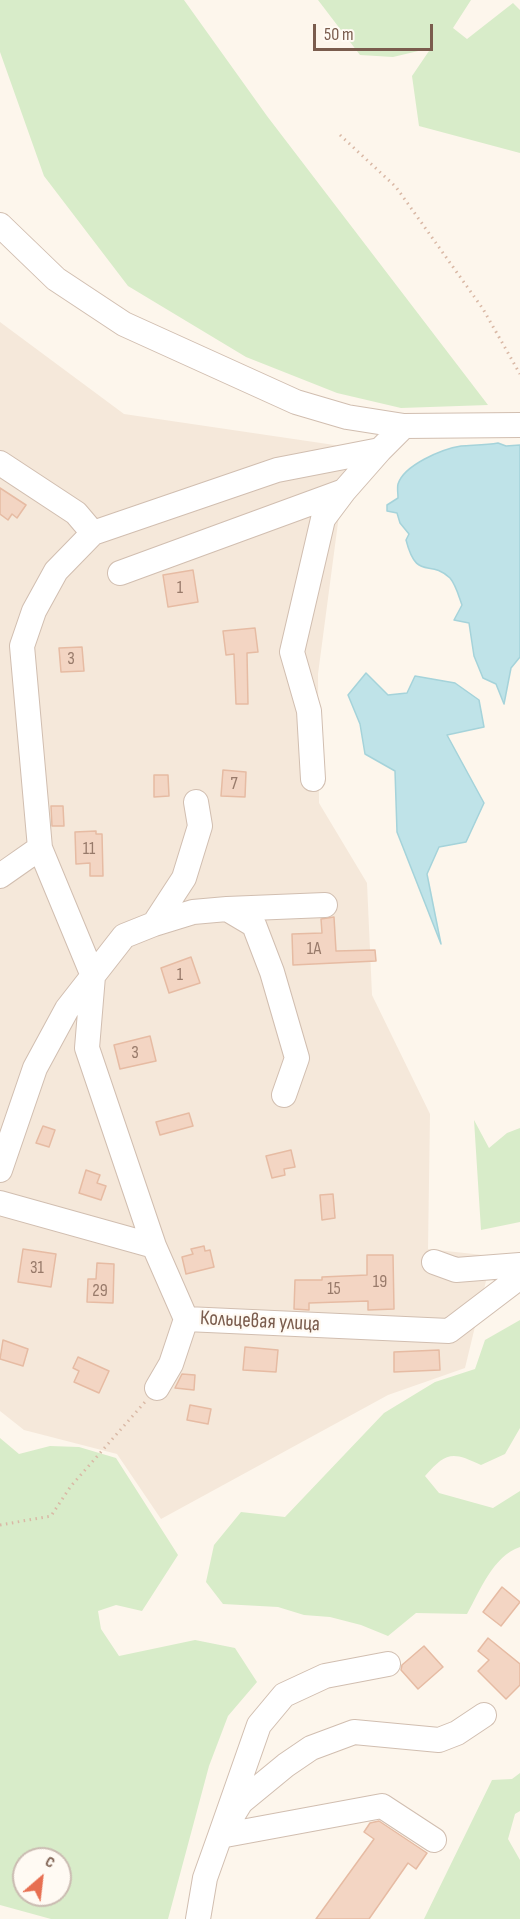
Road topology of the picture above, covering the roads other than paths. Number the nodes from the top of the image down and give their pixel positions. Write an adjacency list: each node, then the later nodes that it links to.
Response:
1 (0, 225): 3 (street)
2 (520, 425): 3 (street)
3 (405, 426): 4 (street)
4 (380, 450): 6 (street); 7 (street)
5 (0, 463): 7 (street)
6 (344, 491): 8 (street); 10 (street)
7 (93, 533): 9 (street)
8 (120, 573)
9 (11, 645): 12 (street)
10 (313, 779)
11 (196, 802): 16 (street)
12 (40, 848): 13 (street); 17 (street)
13 (0, 876)
14 (325, 905): 15 (street)
15 (227, 909): 16 (street); 18 (street)
16 (154, 924): 17 (street)
17 (93, 976): 19 (street); 21 (street, Кольцевая улица)
18 (284, 1095)
19 (0, 1170)
20 (0, 1203): 21 (street)
21 (154, 1246): 25 (street, Кольцевая улица)
22 (434, 1262): 23 (street)
23 (520, 1265)
24 (520, 1277): 25 (street, Кольцевая улица)
25 (186, 1319): 26 (street)
26 (157, 1388)
27 (388, 1664): 29 (street)
28 (484, 1715): 29 (street)
29 (220, 1836): 30 (street); 31 (street)
30 (434, 1840)
31 (198, 1919)

